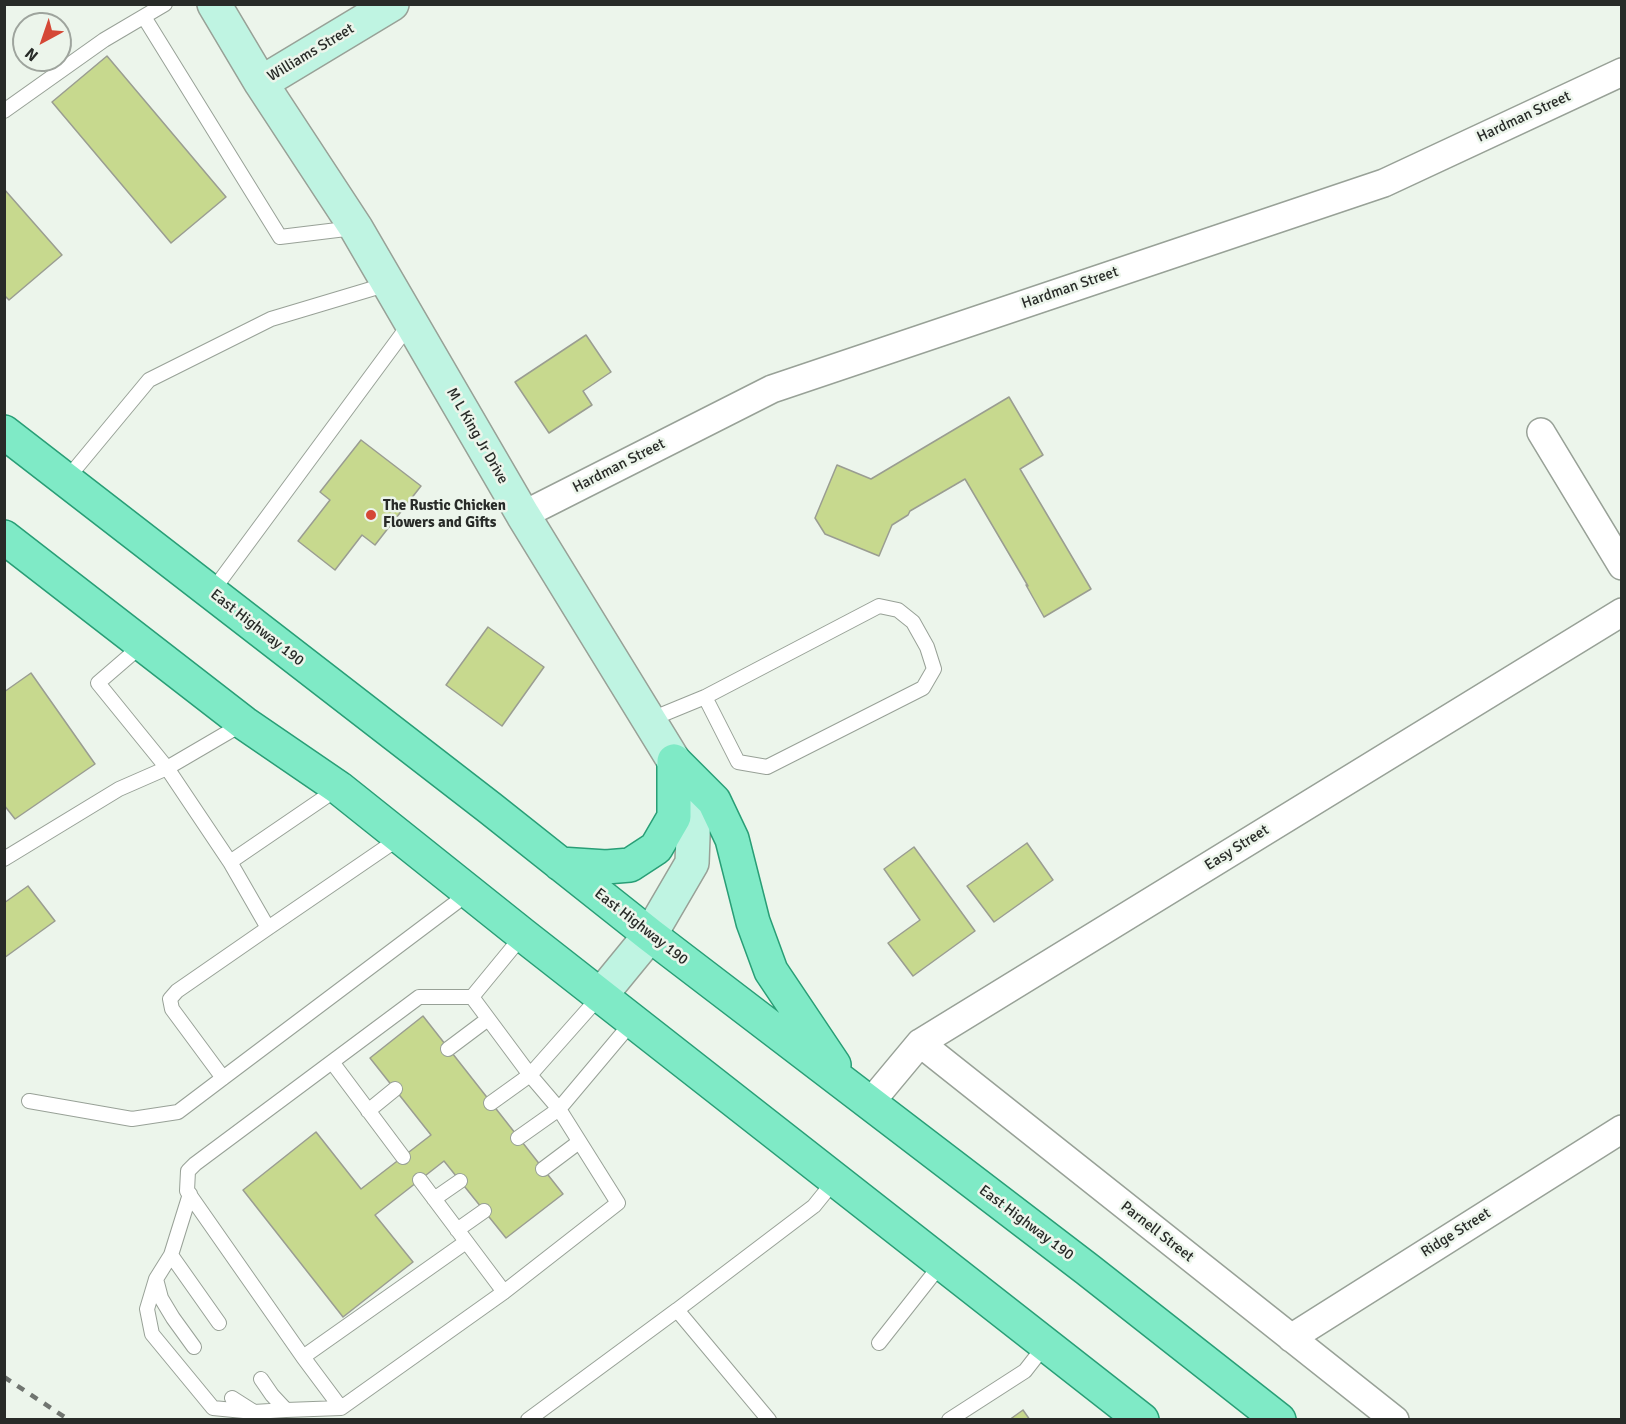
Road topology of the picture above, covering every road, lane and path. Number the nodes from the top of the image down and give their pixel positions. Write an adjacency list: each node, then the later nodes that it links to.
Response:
1 (165, 4): 4 (lane)
2 (214, 4): 6 (street, M L King Jr Drive)
3 (392, 4): 6 (street, Williams Street)
4 (144, 17): 7 (lane); 8 (lane)
5 (1622, 72): 14 (street, Hardman Street)
6 (261, 83): 8 (street, M L King Jr Drive)
7 (4, 111)
8 (356, 228): 9 (street, M L King Jr Drive)
9 (388, 284): 10 (street, M L King Jr Drive); 13 (lane)
10 (411, 322): 14 (street, M L King Jr Drive); 17 (lane)
11 (4, 432): 13 (main road, East Highway 190)
12 (1541, 432): 16 (street)
13 (66, 480): 17 (main road, East Highway 190)
14 (523, 515): 21 (street, M L King Jr Drive)
15 (4, 537): 19 (main road)
16 (1622, 566)
17 (211, 593): 29 (main road, East Highway 190)
18 (1622, 612): 38 (street, Easy Street)
19 (142, 645): 22 (main road); 24 (lane)
20 (705, 697): 20 (lane); 21 (lane)
21 (649, 720): 23 (street, M L King Jr Drive)
22 (244, 723): 24 (lane); 25 (main road)
23 (674, 761): 29 (main road); 33 (street, M L King Jr Drive); 44 (main road)
24 (167, 768): 27 (lane); 28 (lane)
25 (339, 788): 26 (main road); 28 (lane)
26 (401, 837): 30 (main road); 31 (lane)
27 (4, 859)
28 (230, 862): 31 (lane)
29 (560, 864): 33 (main road, East Highway 190)
30 (470, 892): 32 (main road); 42 (lane)
31 (268, 928): 42 (lane)
32 (523, 935): 34 (main road); 35 (lane)
33 (650, 935): 34 (street, M L King Jr Drive); 44 (main road, East Highway 190)
34 (600, 996): 37 (main road); 41 (lane)
35 (472, 997): 36 (lane); 40 (lane)
36 (488, 1019): 39 (lane); 41 (lane)
37 (633, 1021): 47 (lane); 54 (main road)
38 (920, 1043): 44 (street, Easy Street); 68 (street, Parnell Street)
39 (448, 1049)
40 (332, 1062): 48 (lane); 57 (lane)
41 (530, 1075): 46 (lane); 47 (lane)
42 (223, 1078): 45 (lane)
43 (395, 1089): 48 (lane)
44 (859, 1095): 82 (main road, East Highway 190)
45 (29, 1101)
46 (491, 1103)
47 (559, 1109): 50 (lane); 51 (lane)
48 (368, 1110): 52 (lane)
49 (1622, 1129): 68 (street, Ridge Street)
50 (518, 1138)
51 (579, 1142): 53 (lane); 65 (lane)
52 (403, 1157)
53 (543, 1169)
54 (836, 1179): 63 (main road); 66 (lane)
55 (420, 1180): 58 (lane)
56 (460, 1181): 58 (lane)
57 (189, 1194): 62 (lane); 72 (lane)
58 (434, 1199): 60 (lane)
59 (484, 1211): 60 (lane)
60 (457, 1230): 61 (lane)
61 (466, 1242): 65 (lane); 72 (lane)
62 (171, 1255): 64 (lane); 67 (lane)
63 (942, 1263): 69 (lane); 70 (main road)
64 (156, 1279): 71 (lane); 77 (lane)
65 (504, 1293): 75 (lane)
66 (677, 1310): 78 (lane); 79 (lane)
67 (219, 1323)
68 (1291, 1338): 83 (street, Parnell Street)
69 (879, 1343)
70 (1046, 1344): 80 (lane); 81 (main road)
71 (194, 1347)
72 (303, 1357): 75 (lane)
73 (261, 1379): 76 (lane)
74 (232, 1398): 77 (lane)
75 (341, 1408): 76 (lane)
76 (286, 1410): 77 (lane)
77 (254, 1412)
78 (528, 1419)
79 (769, 1419)
80 (949, 1419)
81 (1142, 1419)
82 (1279, 1419)
83 (1395, 1419)

